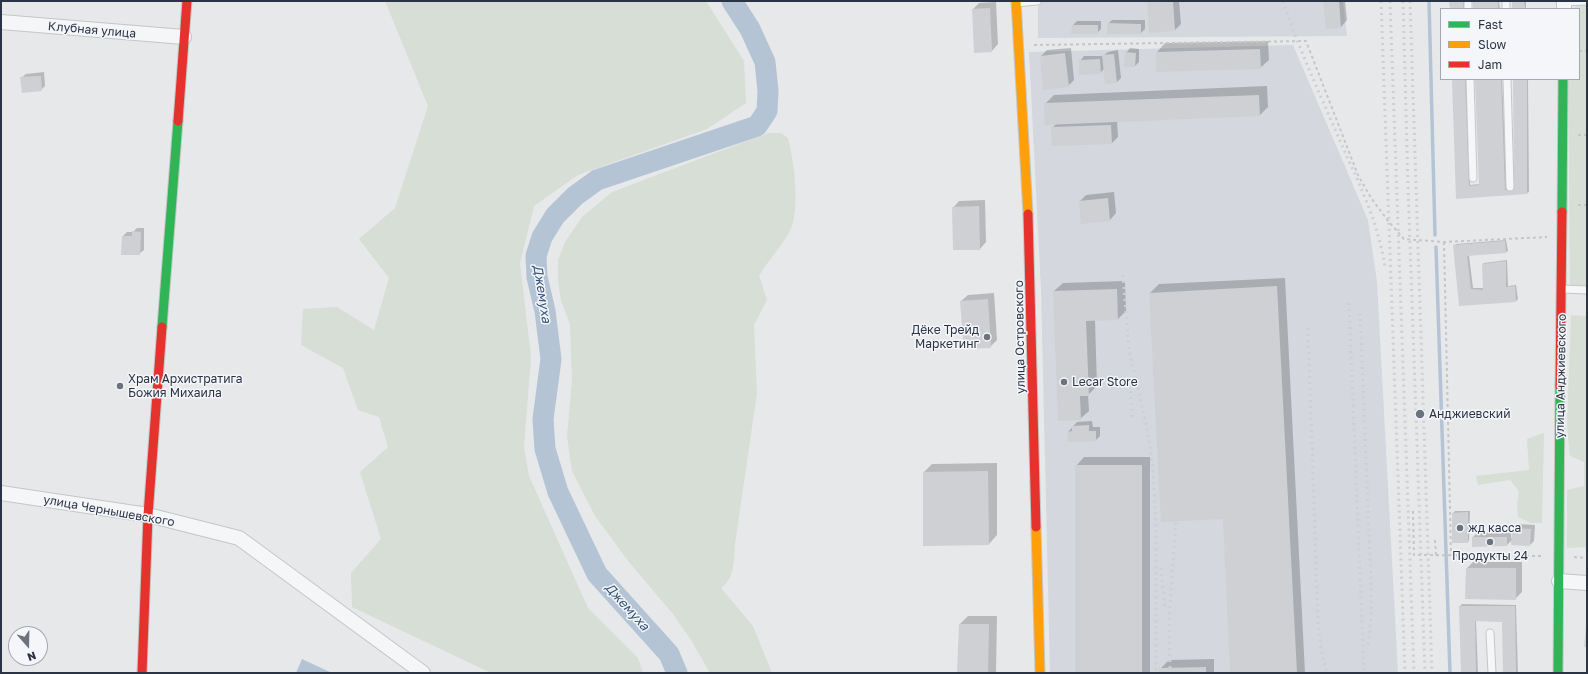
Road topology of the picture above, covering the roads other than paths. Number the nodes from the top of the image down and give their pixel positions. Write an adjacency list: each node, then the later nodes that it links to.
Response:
1 (187, 1): 7 (street)
2 (1037, 1): 4 (lane)
3 (1587, 1): 5 (lane)
4 (1016, 2): 22 (street, улица Островского)
5 (1564, 4)
6 (1, 22): 7 (street, Клубная улица)
7 (184, 37): 16 (street)
8 (1470, 80): 11 (lane)
9 (1508, 80): 12 (lane)
10 (1563, 80): 13 (street, улица Анджиевского)
11 (1473, 178)
12 (1510, 187)
13 (1562, 290): 14 (lane); 17 (street, улица Анджиевского)
14 (1587, 290)
15 (1, 493): 16 (street, улица Чернышевского)
16 (148, 515): 20 (street); 21 (street, улица Чернышевского)
17 (1559, 581): 18 (street); 24 (street, улица Анджиевского)
18 (1587, 583)
19 (1490, 633): 23 (lane)
20 (142, 673)
21 (423, 673)
22 (1040, 673)
23 (1492, 673)
24 (1558, 673)

